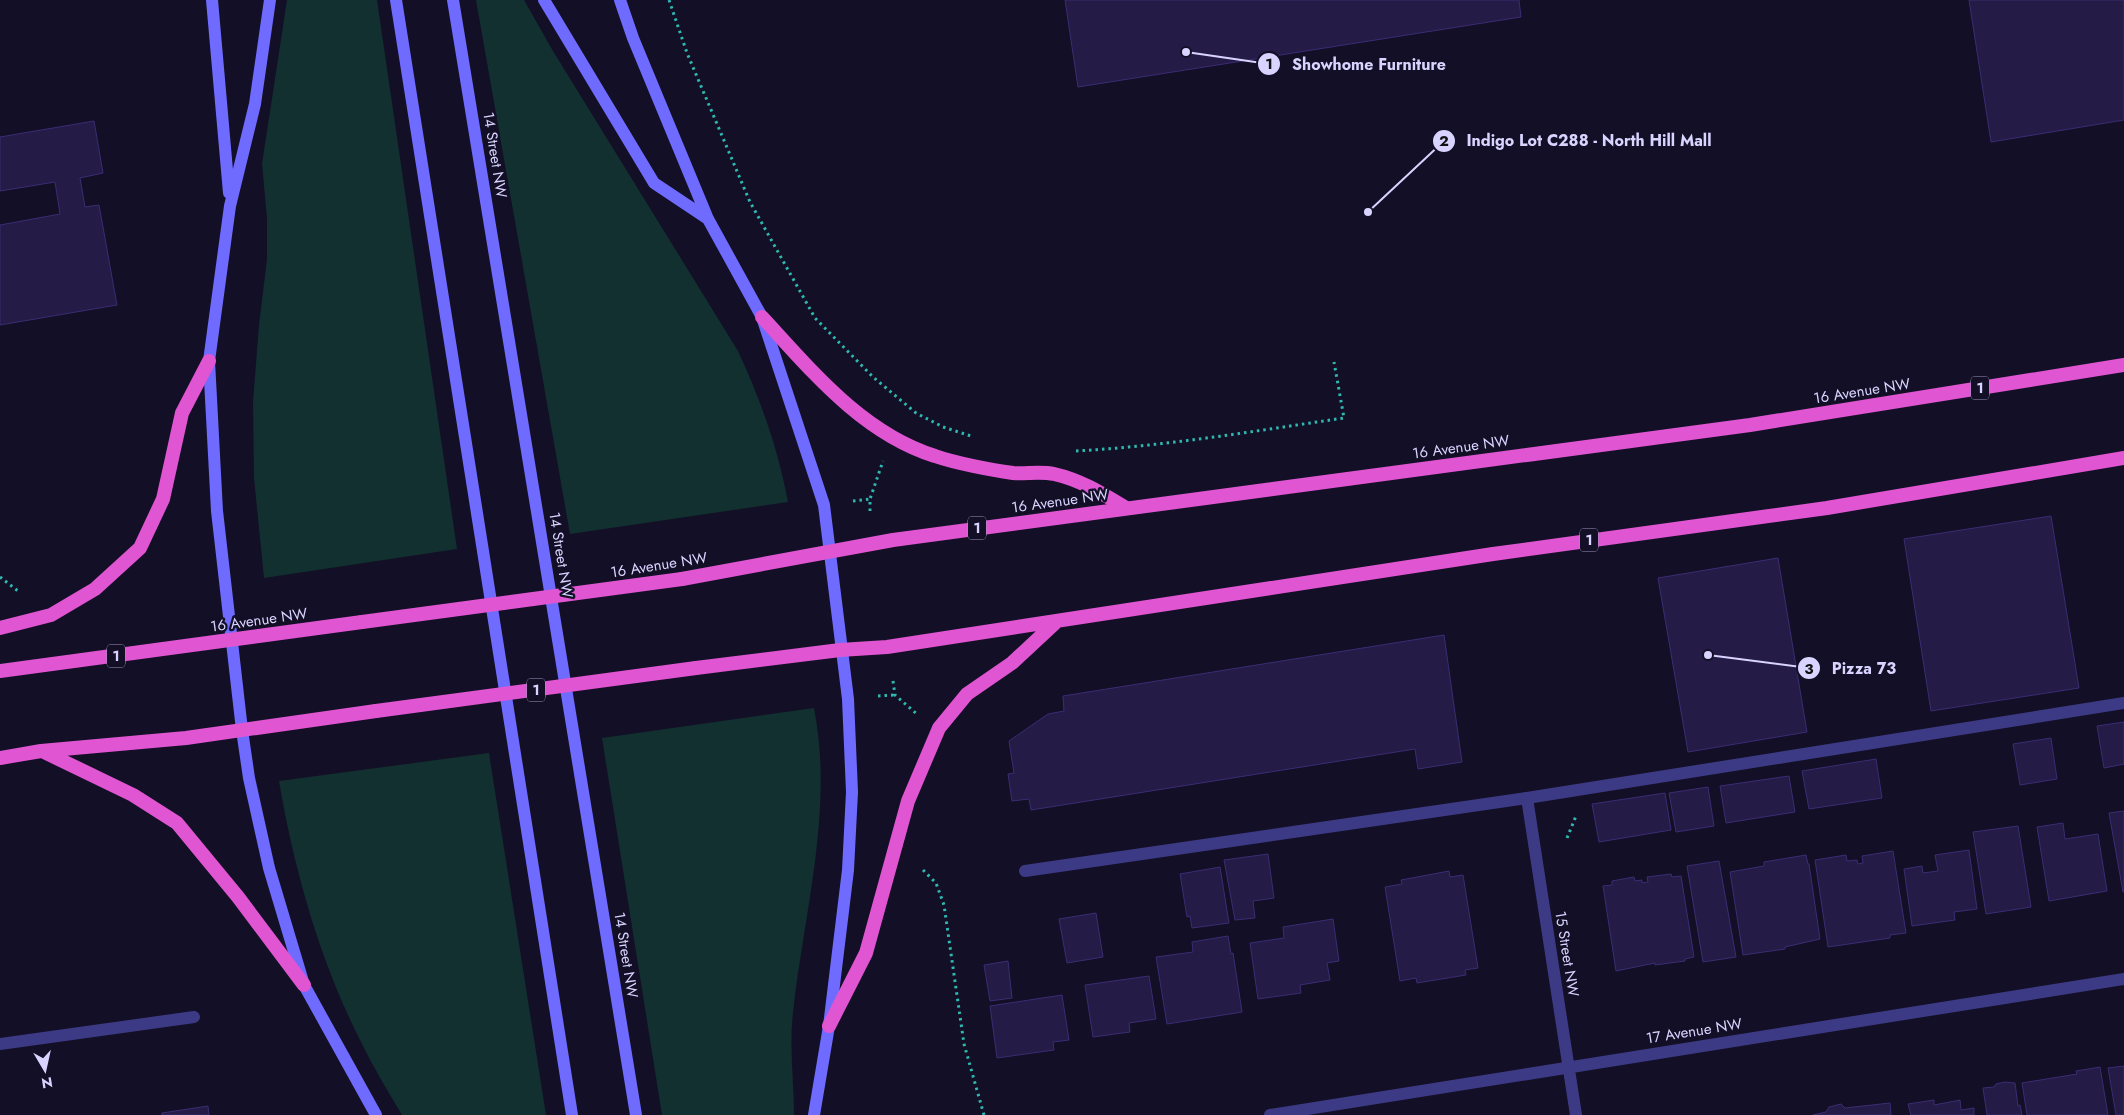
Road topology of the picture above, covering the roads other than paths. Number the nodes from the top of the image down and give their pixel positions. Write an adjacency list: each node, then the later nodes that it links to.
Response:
1 (212, 0): 7 (main road)
2 (270, 0): 7 (main road)
3 (396, 0): 33 (main road)
4 (453, 0): 34 (main road, 14 Street NW)
5 (544, 0): 8 (main road)
6 (620, 0): 8 (main road)
7 (230, 206): 10 (main road)
8 (708, 219): 9 (main road)
9 (762, 317): 13 (highway); 14 (main road)
10 (209, 361): 16 (highway); 17 (main road)
11 (2124, 365): 13 (highway, 16 Avenue NW / 1)
12 (2124, 458): 15 (highway, 1)
13 (1126, 508): 14 (highway, 16 Avenue NW / 1)
14 (828, 551): 17 (highway, 16 Avenue NW / 1, bridge); 18 (main road)
15 (1055, 622): 18 (highway, 1); 29 (highway)
16 (0, 628)
17 (231, 640): 19 (highway, 16 Avenue NW / 1); 21 (main road)
18 (840, 650): 21 (highway, 1, bridge); 29 (main road)
19 (0, 671)
20 (2124, 703): 24 (street)
21 (242, 730): 22 (highway, 1); 27 (main road)
22 (41, 751): 23 (highway, 1); 27 (highway)
23 (0, 758)
24 (1526, 798): 25 (street); 31 (street, 15 Street NW)
25 (1025, 871)
26 (2124, 979): 31 (street, 17 Avenue NW)
27 (304, 985): 32 (main road)
28 (194, 1017): 30 (street)
29 (828, 1026): 35 (main road)
30 (0, 1044)
31 (1569, 1068): 36 (street, 17 Avenue NW); 37 (street, 15 Street NW)
32 (376, 1115)
33 (572, 1115)
34 (636, 1115)
35 (814, 1115)
36 (1270, 1115)
37 (1576, 1115)

